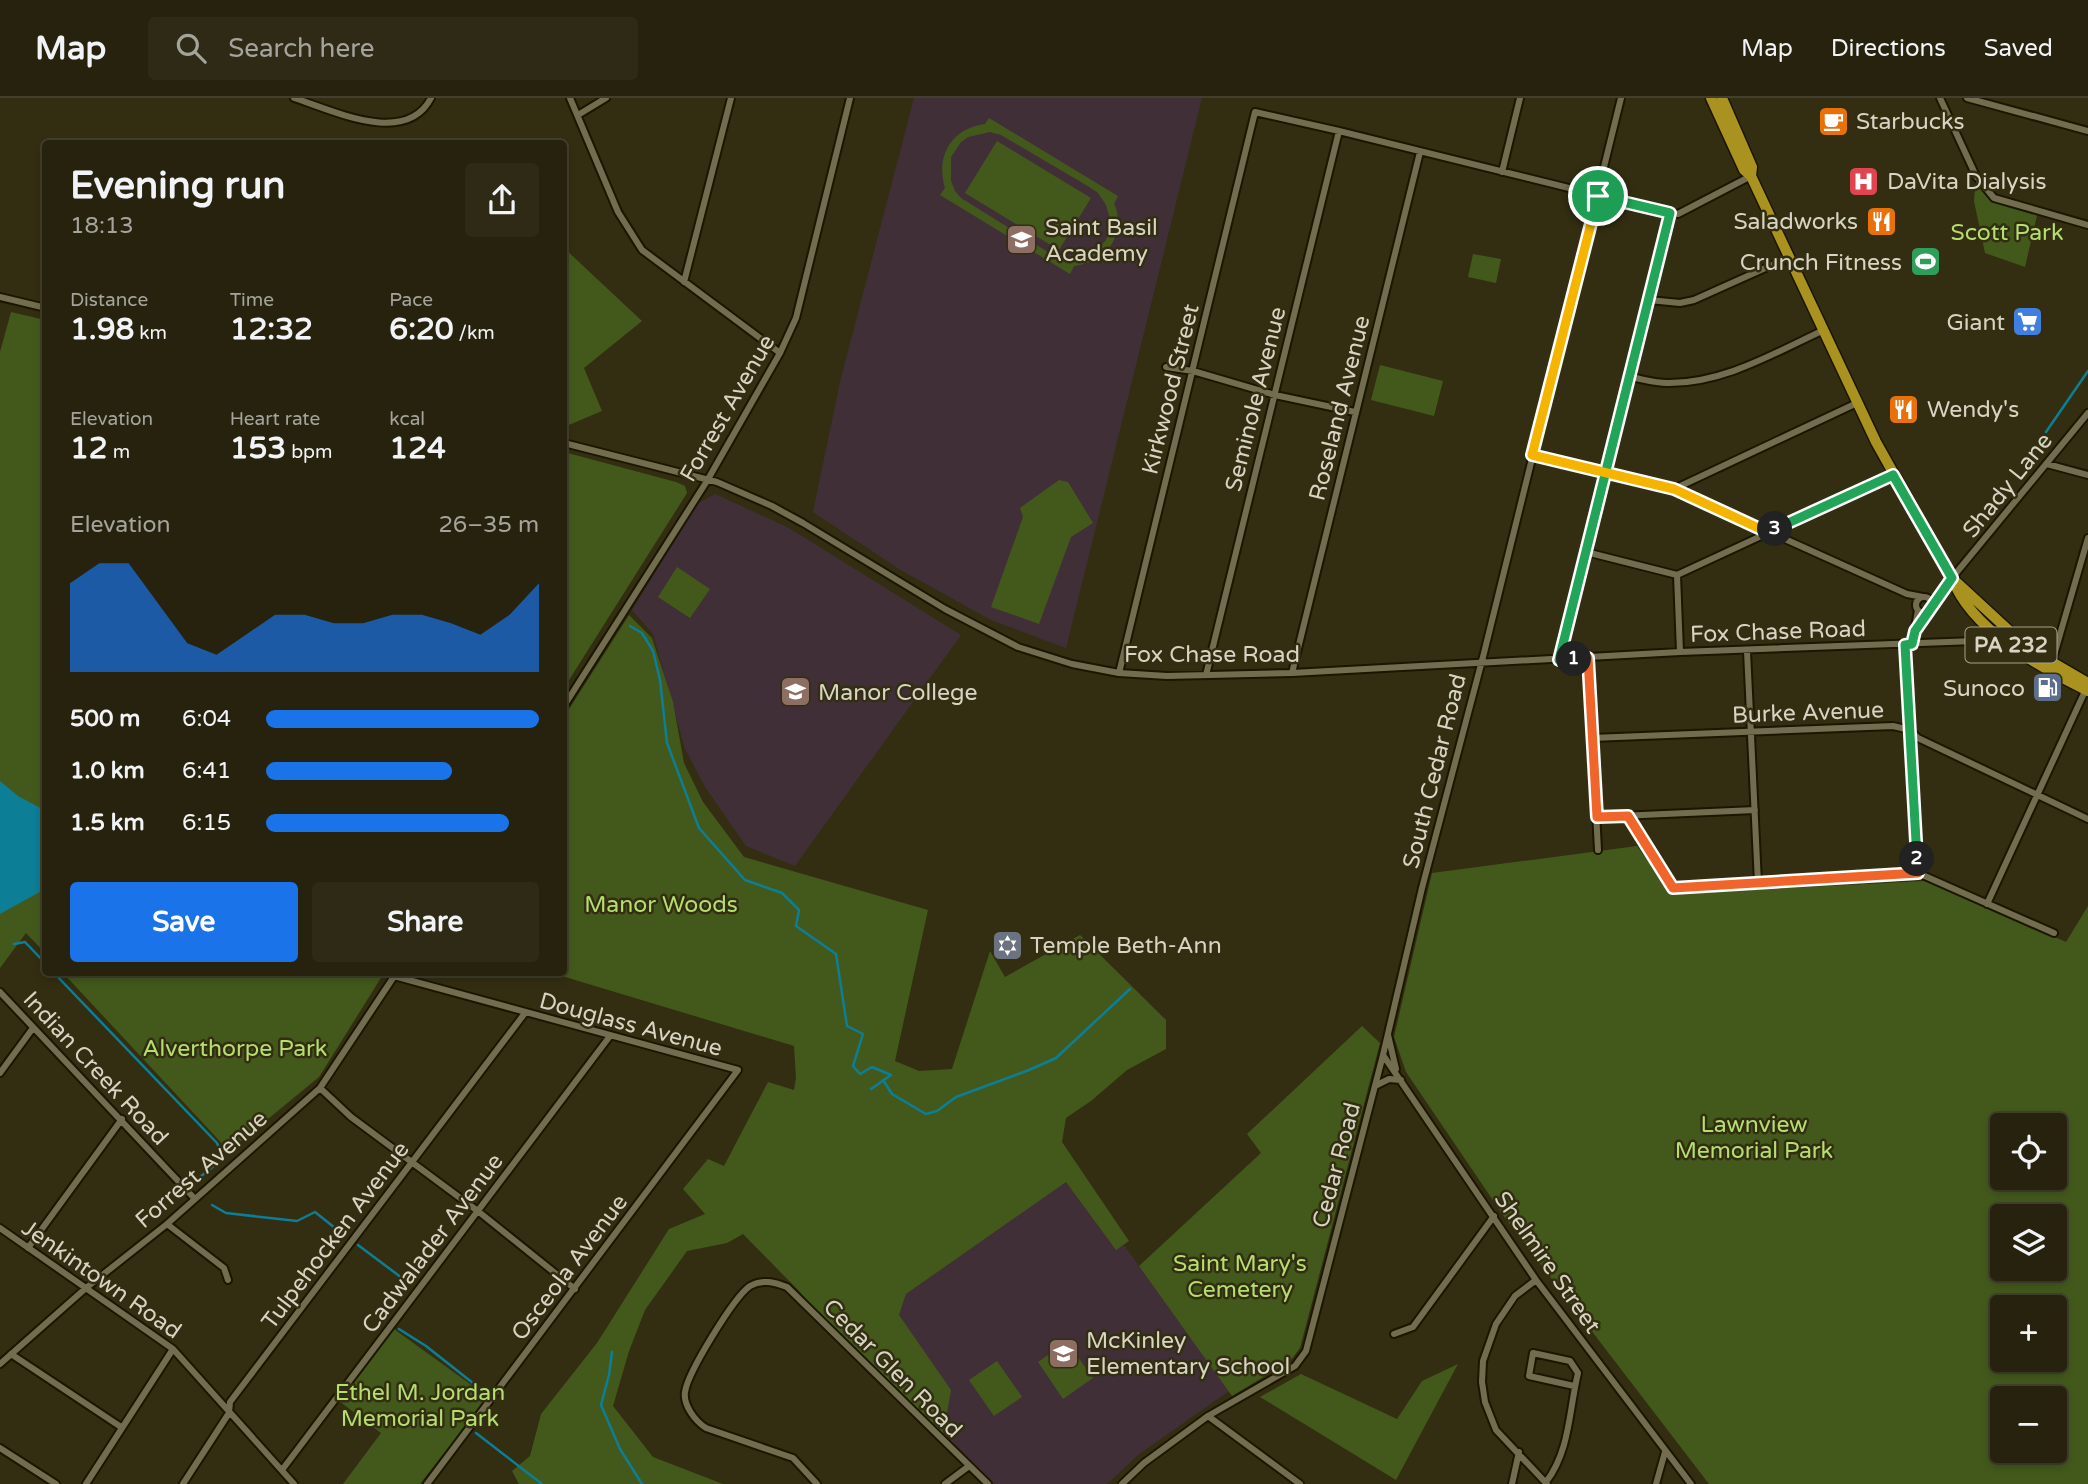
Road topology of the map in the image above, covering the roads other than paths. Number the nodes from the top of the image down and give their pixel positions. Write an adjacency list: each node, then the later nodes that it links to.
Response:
1 (294, 98): 2 (street)
2 (431, 98)
3 (570, 98): 13 (street)
4 (606, 98): 13 (street)
5 (731, 98): 23 (street)
6 (850, 98): 28 (street, Forrest Avenue)
7 (1520, 98): 17 (street)
8 (1621, 98): 19 (street, South Cedar Road)
9 (1711, 98): 18 (main road, PA 232)
10 (1722, 98): 18 (main road, PA 232)
11 (1940, 98): 21 (street)
12 (1966, 98): 15 (street)
13 (578, 115): 23 (street)
14 (1339, 131): 16 (street); 30 (street, Kirkwood Street); 32 (street, Seminole Avenue)
15 (2088, 131)
16 (1420, 152): 17 (street); 34 (street, Roseland Avenue)
17 (1502, 172): 19 (street)
18 (1752, 177): 20 (street); 22 (main road, PA 232)
19 (1598, 196): 20 (street); 37 (street, South Cedar Road)
20 (1670, 213): 25 (street)
21 (2088, 225)
22 (1790, 257): 25 (street); 27 (main road, PA 232)
23 (684, 282): 28 (street)
24 (1, 299): 26 (street)
25 (1649, 300): 31 (street)
26 (42, 307)
27 (1824, 330): 31 (street); 33 (main road, PA 232)
28 (780, 353): 42 (street, Forrest Avenue)
29 (1166, 367): 30 (street)
30 (1193, 371): 32 (street); 62 (street, Kirkwood Street)
31 (1630, 377): 39 (street)
32 (1275, 395): 34 (street); 64 (street, Seminole Avenue)
33 (1857, 403): 40 (main road, PA 232); 43 (street)
34 (1355, 412): 63 (street, Roseland Avenue)
35 (2088, 413): 38 (street, Shady Lane)
36 (567, 444): 42 (street, Fox Chase Road)
37 (1532, 455): 39 (street); 61 (street, South Cedar Road)
38 (2047, 464): 41 (street); 48 (street, Shady Lane)
39 (1606, 473): 43 (street); 46 (street)
40 (1893, 475): 44 (street); 48 (main road, PA 232)
41 (2088, 475)
42 (707, 481): 62 (street, Fox Chase Road); 66 (street, Forrest Avenue)
43 (1674, 489): 44 (street)
44 (1767, 532): 47 (street); 50 (street)
45 (2088, 538): 60 (street)
46 (1586, 552): 47 (street); 59 (street)
47 (1677, 575): 57 (street)
48 (1952, 578): 49 (street); 54 (main road, PA 232); 60 (main road, PA 232)
49 (1942, 592): 50 (street); 51 (street)
50 (1925, 597): 51 (street); 52 (street)
51 (1931, 609): 52 (street); 53 (street)
52 (1918, 610): 53 (street)
53 (1915, 631): 55 (street)
54 (2004, 640): 55 (street, Fox Chase Road); 65 (main road, PA 232)
55 (1908, 644): 56 (street, Fox Chase Road); 67 (street)
56 (1747, 651): 57 (street, Fox Chase Road); 68 (street)
57 (1680, 652): 58 (street, Fox Chase Road)
58 (1588, 658): 59 (street, Fox Chase Road); 69 (street)
59 (1559, 660): 61 (street, Fox Chase Road)
60 (2052, 662): 65 (main road, PA 232)
61 (1479, 663): 63 (street, Fox Chase Road); 78 (street, South Cedar Road)
62 (1119, 673): 64 (street, Fox Chase Road)
63 (1293, 673): 64 (street, Fox Chase Road)
64 (1206, 675)
65 (2087, 687): 70 (street)
66 (567, 701)
67 (1910, 730): 68 (street, Burke Avenue); 70 (street, Burke Avenue); 76 (street)
68 (1750, 732): 69 (street, Burke Avenue); 71 (street)
69 (1592, 738): 73 (street)
70 (2036, 796): 74 (street, Burke Avenue); 79 (street)
71 (1755, 810): 72 (street); 77 (street)
72 (1628, 816): 73 (street); 77 (street)
73 (1597, 817): 75 (street)
74 (2088, 819)
75 (1598, 850)
76 (1918, 873): 77 (street); 79 (street)
77 (1758, 883)
78 (1422, 888): 86 (street, Cedar Road)
79 (1987, 904): 80 (street)
80 (2054, 933)
81 (394, 976): 93 (street, Forrest Avenue)
82 (402, 976): 84 (street, Douglass Avenue)
83 (0, 992): 85 (street, Indian Creek Road)
84 (525, 1013): 87 (street, Douglass Avenue); 95 (street, Tulpehocken Avenue)
85 (33, 1028): 90 (street); 94 (street, Indian Creek Road)
86 (1388, 1034): 88 (street, Cedar Road); 91 (street)
87 (610, 1036): 89 (street, Douglass Avenue); 97 (street, Cadwalader Avenue)
88 (1383, 1055): 91 (street, Shelmire Street); 92 (street, Cedar Road)
89 (738, 1070): 105 (street, Osceola Avenue)
90 (0, 1073)
91 (1399, 1077): 92 (street); 98 (street, Shelmire Street)
92 (1375, 1086): 112 (street, Cedar Road)
93 (320, 1088): 95 (street); 96 (street, Forrest Avenue)
94 (122, 1119): 96 (street, Indian Creek Road); 101 (street)
95 (412, 1162): 97 (street); 111 (street, Tulpehocken Avenue)
96 (195, 1199): 99 (street, Forrest Avenue)
97 (479, 1212): 105 (street); 118 (street, Cadwalader Avenue)
98 (1494, 1216): 103 (street, Shelmire Street); 106 (street)
99 (167, 1224): 102 (street); 104 (street, Forrest Avenue)
100 (0, 1228): 101 (street, Jenkintown Road)
101 (28, 1248): 104 (street, Jenkintown Road)
102 (228, 1280)
103 (1536, 1280): 115 (street); 116 (street, Shelmire Street)
104 (86, 1288): 107 (street, Jenkintown Road); 108 (street, Forrest Avenue)
105 (575, 1289): 124 (street, Osceola Avenue)
106 (1394, 1334)
107 (173, 1349): 111 (street, Jenkintown Road); 113 (street)
108 (11, 1354): 109 (street, Forrest Avenue); 113 (street)
109 (0, 1364)
110 (1574, 1387): 110 (street); 119 (street)
111 (229, 1412): 118 (street, Jenkintown Road); 122 (street, Tulpehocken Avenue)
112 (1208, 1416): 128 (street, Cedar Road); 129 (street)
113 (121, 1427): 121 (street)
114 (0, 1448): 120 (street)
115 (1519, 1452): 119 (street); 130 (street)
116 (1665, 1452): 131 (street); 132 (street, Shelmire Street)
117 (969, 1466): 125 (street, Cedar Glen Road); 126 (street); 127 (street, Cedar Glen Road)
118 (282, 1470): 123 (street, Jenkintown Road)
119 (1546, 1483)
120 (56, 1484)
121 (86, 1484)
122 (183, 1484)
123 (294, 1484)
124 (428, 1484)
125 (817, 1484)
126 (945, 1484)
127 (988, 1484)
128 (1122, 1484)
129 (1300, 1484)
130 (1512, 1484)
131 (1656, 1484)
132 (1691, 1484)

